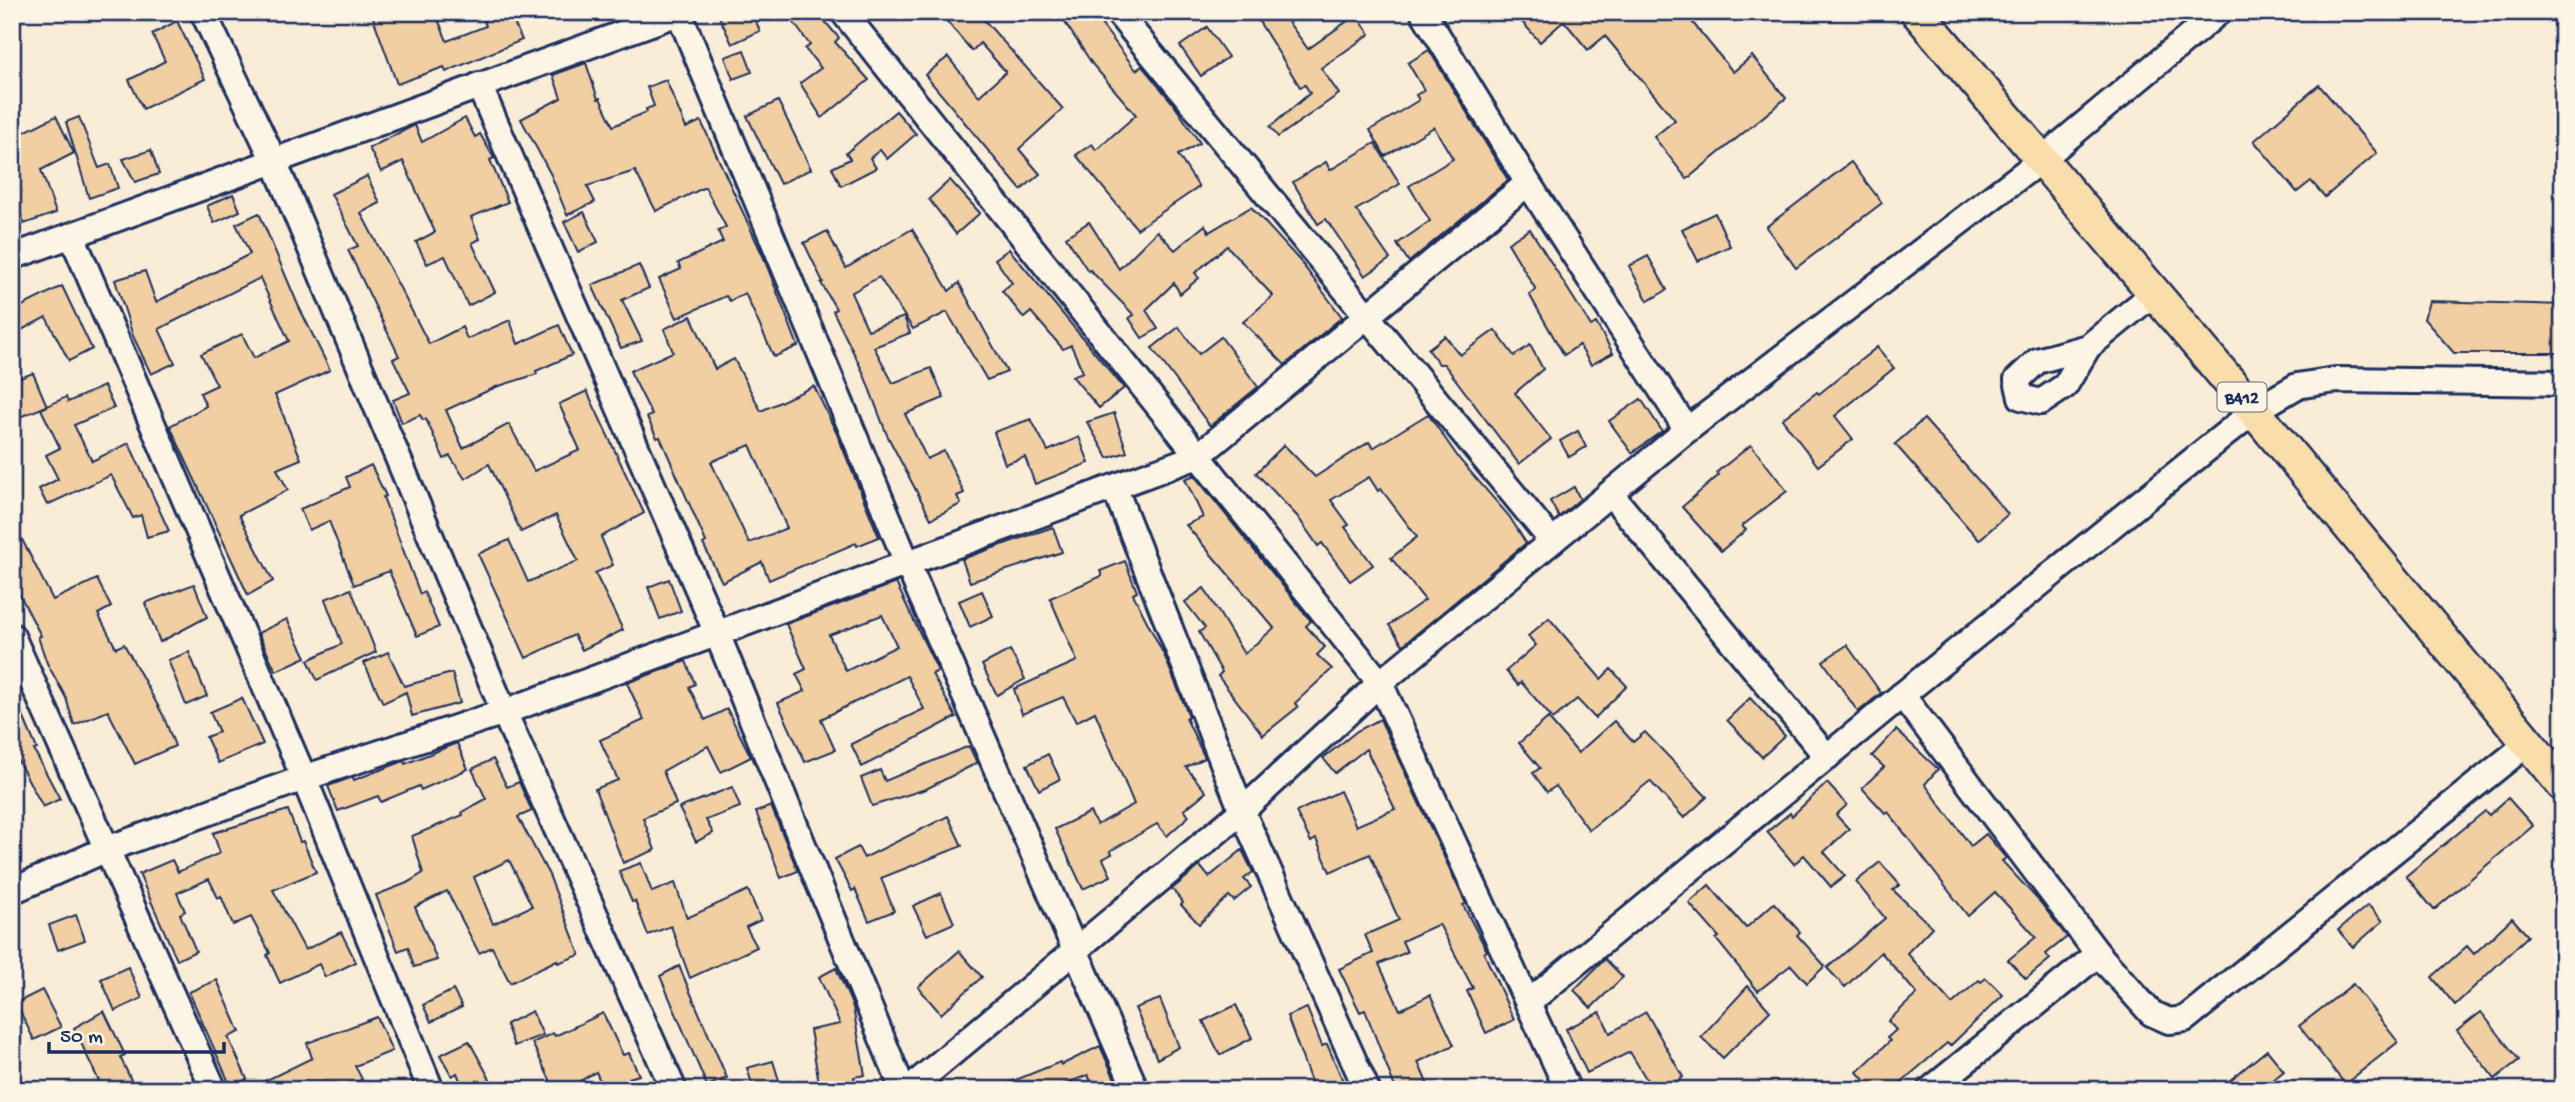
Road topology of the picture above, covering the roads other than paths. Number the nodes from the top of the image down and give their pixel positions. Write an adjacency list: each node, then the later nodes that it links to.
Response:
1 (203, 12): 10 (street)
2 (843, 12): 20 (street)
3 (1117, 12): 15 (street)
4 (1423, 12): 11 (street)
5 (1917, 12): 9 (main road, B412)
6 (2219, 12): 9 (street)
7 (680, 13): 8 (street); 24 (street)
8 (479, 85): 10 (street); 25 (street)
9 (2041, 160): 14 (main road, B412); 19 (street)
10 (274, 161): 12 (street); 29 (street)
11 (1528, 183): 15 (street); 19 (street)
12 (72, 236): 13 (street); 32 (street)
13 (12, 257)
14 (2154, 293): 16 (street); 18 (main road, B412)
15 (1367, 316): 20 (street); 23 (street)
16 (2088, 347)
17 (2563, 383): 18 (street)
18 (2254, 411): 28 (street); 30 (main road, B412)
19 (1687, 430): 22 (street)
20 (1198, 456): 21 (street); 27 (street)
21 (1115, 489): 24 (street); 34 (street)
22 (1610, 493): 23 (street); 31 (street)
23 (1552, 541): 27 (street)
24 (907, 563): 25 (street); 37 (street)
25 (716, 631): 29 (street); 43 (street)
26 (12, 636): 35 (street)
27 (1380, 683): 34 (street); 39 (street)
28 (1902, 695): 31 (street); 38 (street)
29 (504, 712): 32 (street); 42 (street)
30 (2528, 743): 33 (main road, B412); 38 (street)
31 (1827, 757): 39 (street)
32 (304, 778): 35 (street); 41 (street)
33 (2563, 785)
34 (1242, 811): 37 (street); 45 (street)
35 (107, 849): 36 (street); 40 (street)
36 (12, 891)
37 (1075, 953): 43 (street); 44 (street)
38 (2098, 954): 47 (street)
39 (1529, 1002): 46 (street)
40 (214, 1090)
41 (431, 1090)
42 (674, 1090)
43 (906, 1090)
44 (1136, 1090)
45 (1367, 1090)
46 (1568, 1090)
47 (1930, 1090)

